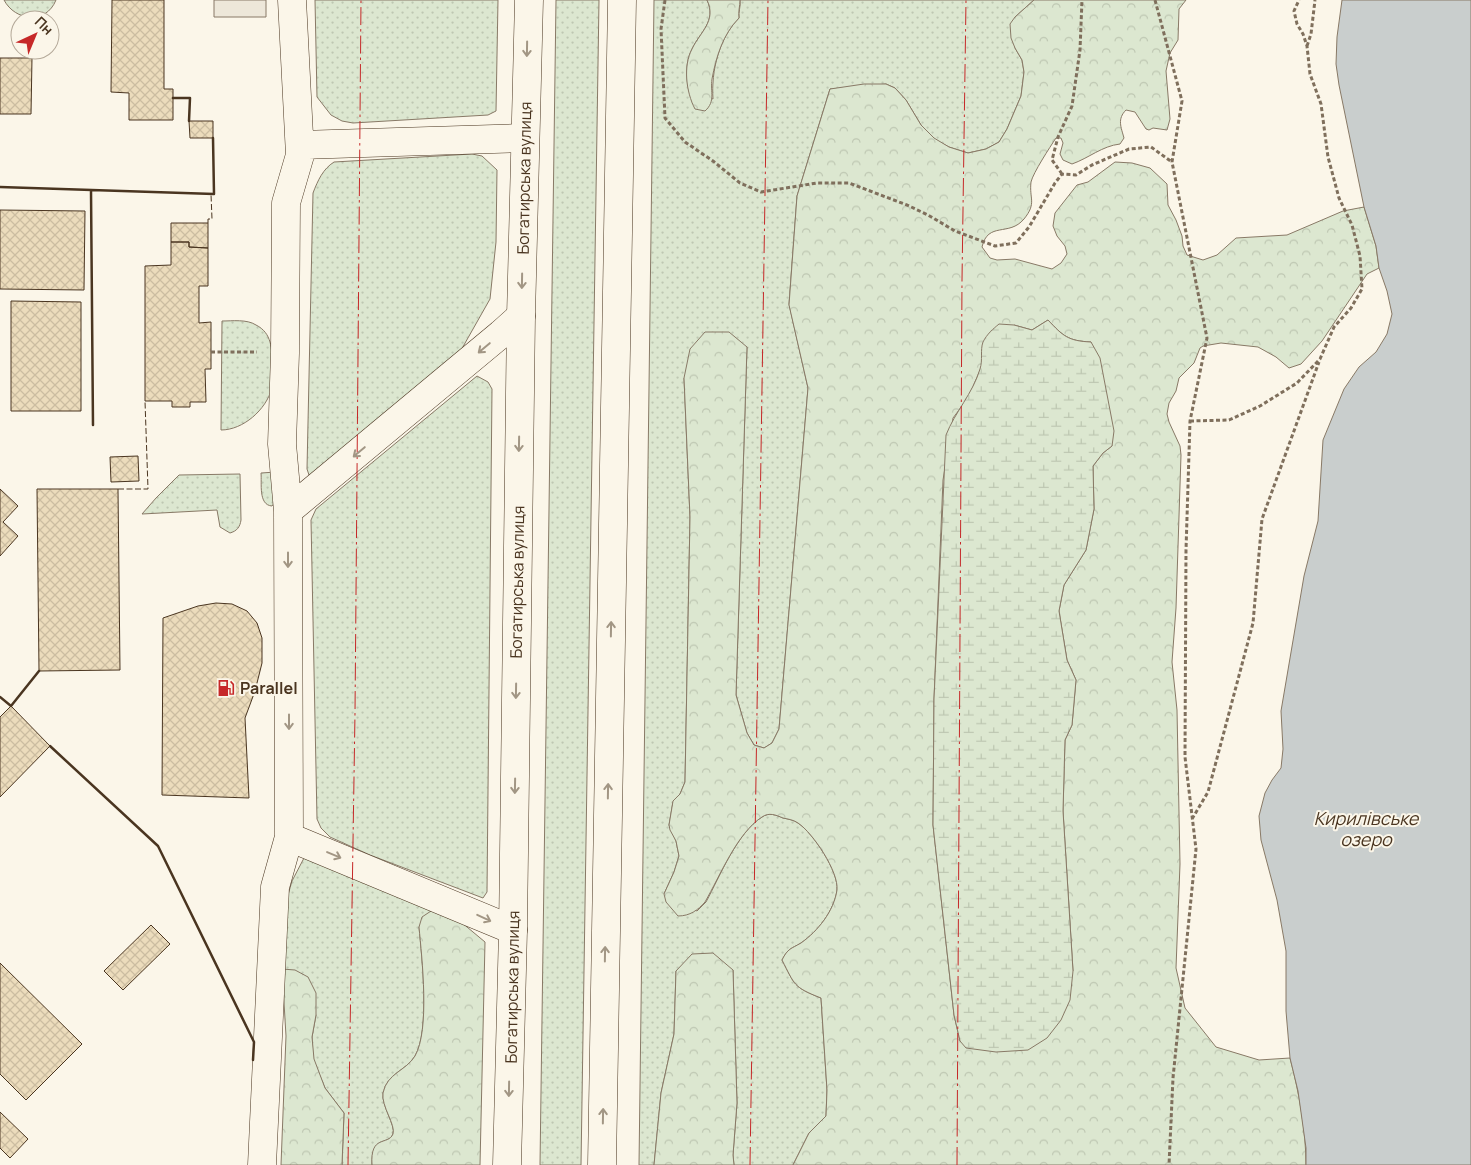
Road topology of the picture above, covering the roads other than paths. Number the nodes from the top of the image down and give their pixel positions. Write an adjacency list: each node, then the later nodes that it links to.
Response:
1 (292, 0): 5 (main road)
2 (528, 0): 4 (main road, Богатирська вулиця, one-way to 4)
3 (622, 0): 12 (main road, one-way to 3)
4 (525, 138): 5 (main road); 6 (main road, Богатирська вулиця, one-way to 6)
5 (300, 145): 7 (main road)
6 (521, 316): 7 (main road, one-way to 7); 9 (main road, Богатирська вулиця, one-way to 9)
7 (288, 511): 8 (main road, one-way to 8)
8 (289, 837): 9 (main road, one-way to 9); 10 (main road)
9 (513, 930): 11 (main road, Богатирська вулиця, one-way to 11)
10 (262, 1165)
11 (507, 1165)
12 (602, 1165)

